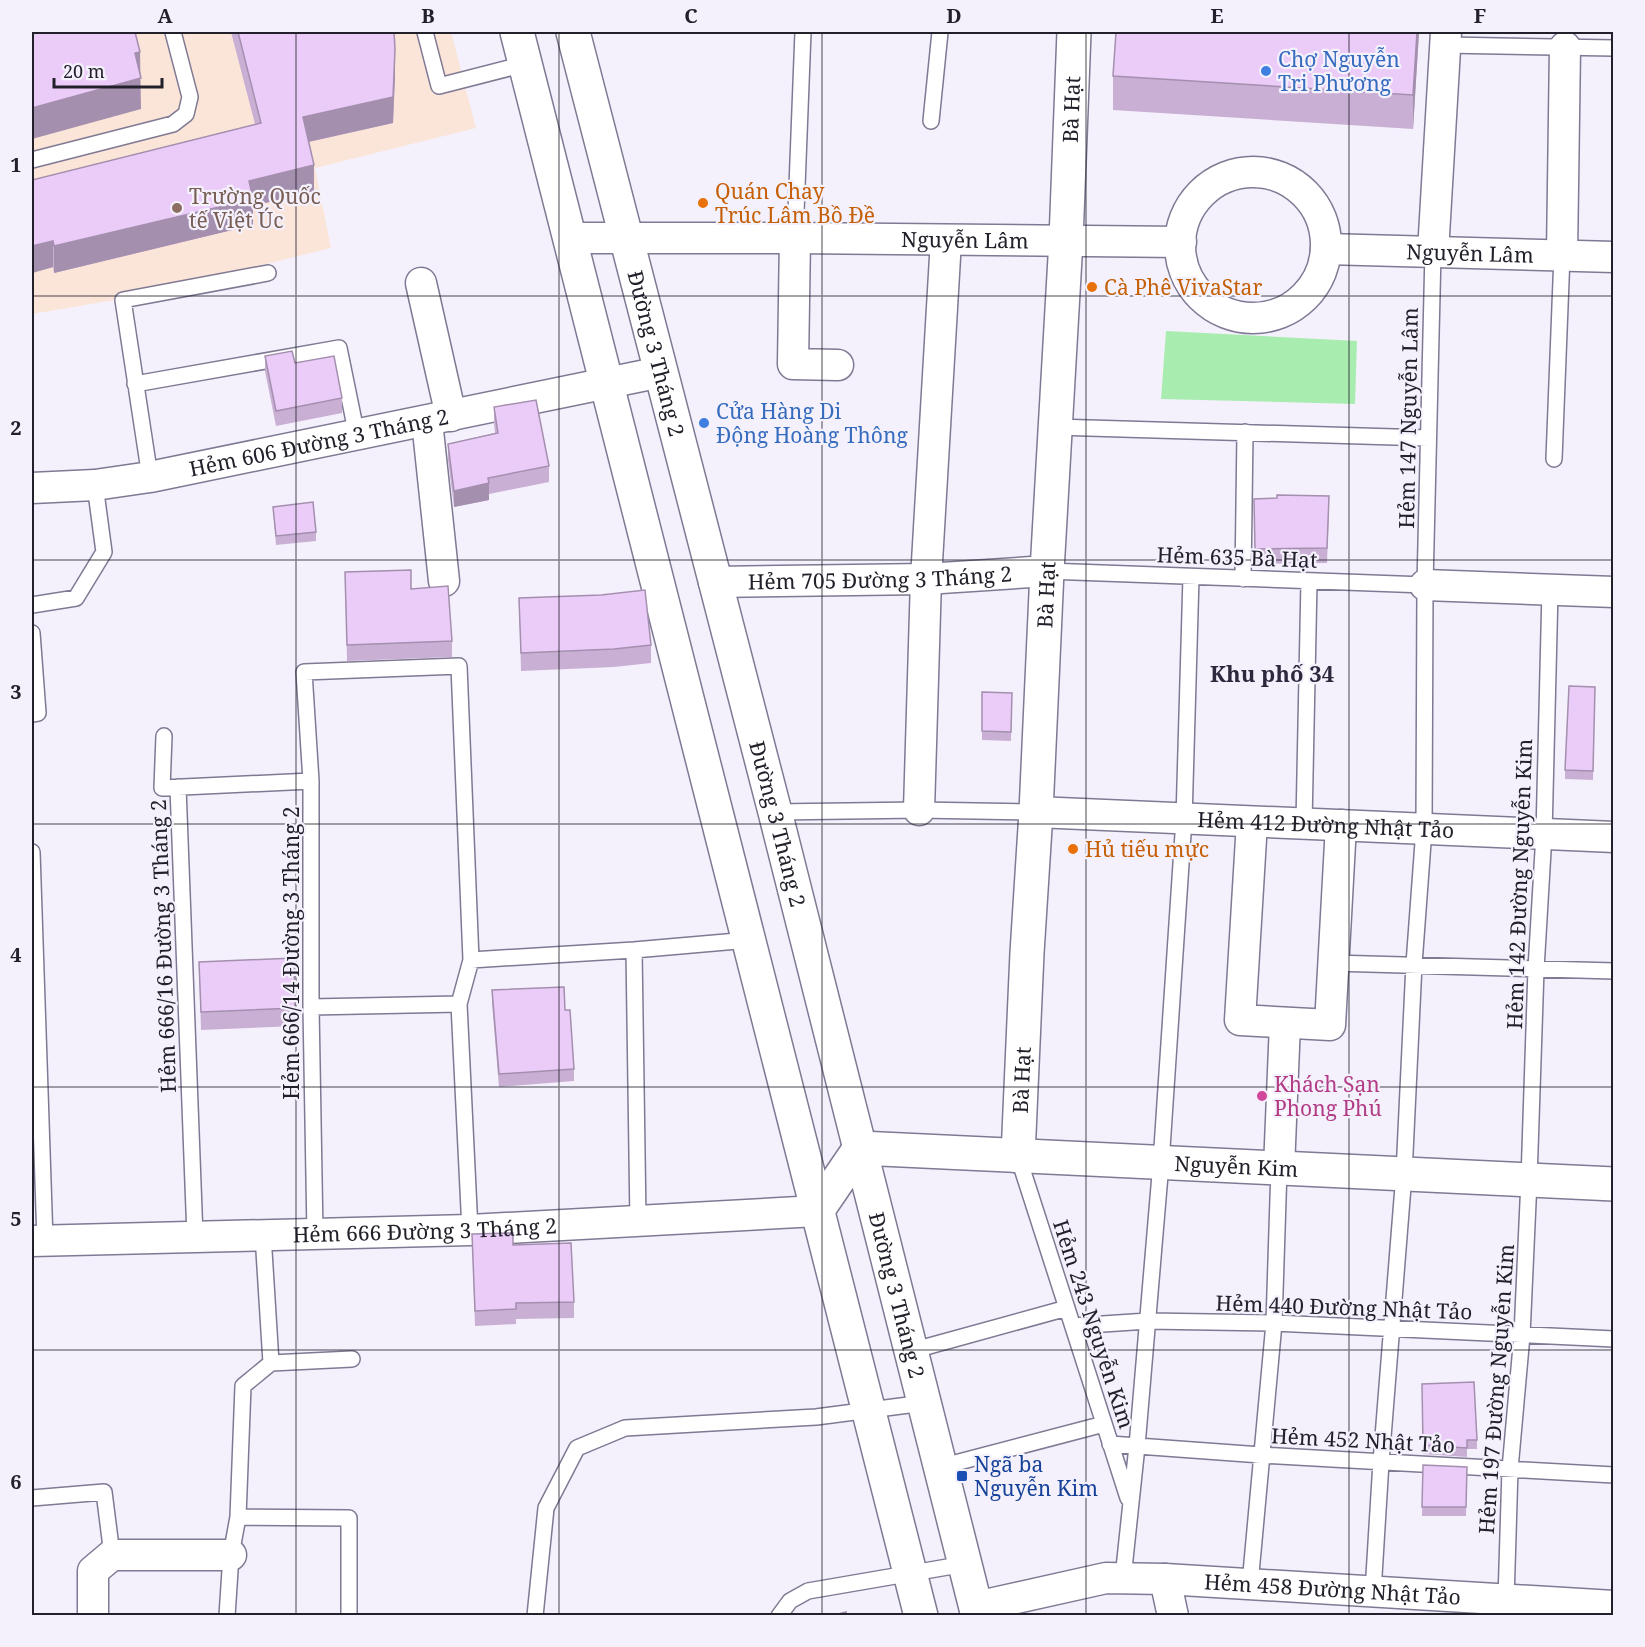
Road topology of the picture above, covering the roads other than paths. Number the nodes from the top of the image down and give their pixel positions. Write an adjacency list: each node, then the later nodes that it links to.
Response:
1 (173, 32): 13 (lane)
2 (425, 32): 11 (lane)
3 (517, 32): 11 (main road)
4 (573, 32): 14 (main road, Đường 3 Tháng 2)
5 (803, 32): 16 (lane)
6 (940, 32): 12 (lane)
7 (1074, 32): 18 (main road, Bà Hạt)
8 (1445, 38): 9 (lane); 21 (street)
9 (1565, 47): 10 (lane); 22 (street)
10 (1614, 48)
11 (525, 64): 15 (main road)
12 (931, 121)
13 (32, 160)
14 (626, 237): 15 (street, Nguyễn Lâm); 16 (street, Nguyễn Lâm); 27 (main road, Đường 3 Tháng 2)
15 (569, 238): 28 (main road)
16 (795, 238): 17 (street, Nguyễn Lâm); 26 (street)
17 (946, 240): 18 (street, Nguyễn Lâm); 41 (street)
18 (1066, 240): 19 (street, Nguyễn Lâm); 31 (main road, Bà Hạt)
19 (1181, 242): 20 (street); 20 (street)
20 (1326, 249): 21 (street, Nguyễn Lâm)
21 (1432, 252): 22 (street, Nguyễn Lâm); 34 (lane, Hẻm 147 Nguyễn Lâm)
22 (1562, 255): 23 (street, Nguyễn Lâm); 35 (lane)
23 (1614, 257)
24 (268, 273): 29 (lane)
25 (421, 283): 30 (street)
26 (838, 365)
27 (661, 372): 28 (street, Hẻm 606 Đường 3 Tháng 2); 45 (main road, Đường 3 Tháng 2)
28 (606, 383): 30 (street, Hẻm 606 Đường 3 Tháng 2); 66 (main road)
29 (135, 384): 33 (lane); 36 (lane)
30 (439, 419): 33 (street, Hẻm 606 Đường 3 Tháng 2); 43 (street)
31 (1055, 427): 32 (lane); 39 (main road, Bà Hạt)
32 (1245, 432): 34 (lane); 42 (lane)
33 (357, 436): 36 (street, Hẻm 606 Đường 3 Tháng 2)
34 (1428, 438): 46 (lane, Hẻm 147 Nguyễn Lâm)
35 (1554, 459)
36 (150, 477): 37 (street, Hẻm 606 Đường 3 Tháng 2)
37 (95, 485): 38 (street, Hẻm 606 Đường 3 Tháng 2); 49 (lane)
38 (32, 488)
39 (1047, 571): 40 (lane, Hẻm 635 Bà Hạt); 41 (street, Hẻm 705 Đường 3 Tháng 2); 57 (main road, Bà Hạt)
40 (1191, 577): 42 (lane, Hẻm 635 Bà Hạt); 58 (lane)
41 (926, 579): 45 (street, Hẻm 705 Đường 3 Tháng 2); 55 (street)
42 (1243, 579): 44 (lane, Hẻm 635 Bà Hạt)
43 (444, 581)
44 (1309, 581): 46 (lane, Hẻm 635 Bà Hạt); 60 (lane)
45 (714, 582): 56 (main road, Đường 3 Tháng 2)
46 (1425, 585): 47 (street); 62 (lane, Hẻm 147 Nguyễn Lâm)
47 (1550, 590): 48 (street); 63 (lane, Hẻm 142 Đường Nguyễn Kim)
48 (1614, 592)
49 (32, 605)
50 (32, 633): 51 (lane)
51 (32, 714)
52 (164, 736): 54 (lane)
53 (311, 781): 54 (lane, Hẻm 666/16 Đường 3 Tháng 2); 68 (lane, Hẻm 666/14 Đường 3 Tháng 2); 74 (lane, Hẻm 666/14 Đường 3 Tháng 2)
54 (178, 787): 88 (lane, Hẻm 666/16 Đường 3 Tháng 2)
55 (920, 810): 56 (lane); 57 (lane)
56 (775, 812): 76 (main road, Đường 3 Tháng 2)
57 (1036, 812): 58 (street, Hẻm 412 Đường Nhật Tảo); 77 (main road, Bà Hạt)
58 (1184, 819): 59 (street, Hẻm 412 Đường Nhật Tảo); 78 (lane)
59 (1252, 822): 60 (street, Hẻm 412 Đường Nhật Tảo); 75 (street)
60 (1304, 824): 61 (street, Hẻm 412 Đường Nhật Tảo)
61 (1341, 825): 62 (street, Hẻm 412 Đường Nhật Tảo); 69 (street)
62 (1424, 829): 63 (street, Hẻm 412 Đường Nhật Tảo); 70 (lane, Hẻm 147 Nguyễn Lâm)
63 (1544, 834): 64 (street, Hẻm 412 Đường Nhật Tảo); 71 (lane, Hẻm 142 Đường Nguyễn Kim)
64 (1614, 837)
65 (32, 852): 89 (lane)
66 (749, 940): 67 (lane); 83 (main road)
67 (634, 950): 68 (lane); 84 (lane)
68 (471, 960): 73 (lane)
69 (1333, 963): 70 (lane); 75 (street)
70 (1413, 964): 71 (lane); 80 (lane, Hẻm 147 Nguyễn Lâm)
71 (1536, 969): 72 (lane); 81 (lane, Hẻm 142 Đường Nguyễn Kim)
72 (1614, 971)
73 (459, 1004): 74 (lane); 85 (lane)
74 (311, 1007): 86 (lane, Hẻm 666/14 Đường 3 Tháng 2)
75 (1285, 1023): 79 (street)
76 (860, 1148): 77 (main road, Nguyễn Kim); 83 (main road); 97 (main road, Đường 3 Tháng 2)
77 (1018, 1156): 78 (main road, Nguyễn Kim); 90 (lane, Hẻm 243 Nguyễn Kim)
78 (1161, 1163): 79 (main road, Nguyễn Kim); 91 (lane)
79 (1279, 1168): 80 (main road, Nguyễn Kim); 92 (lane)
80 (1404, 1174): 81 (main road, Nguyễn Kim); 94 (lane, Hẻm 147 Nguyễn Lâm)
81 (1529, 1180): 82 (main road, Nguyễn Kim); 95 (lane, Hẻm 197 Đường Nguyễn Kim)
82 (1614, 1184)
83 (817, 1211): 84 (street, Hẻm 666 Đường 3 Tháng 2); 101 (main road)
84 (638, 1221): 85 (street, Hẻm 666 Đường 3 Tháng 2)
85 (470, 1230): 86 (street, Hẻm 666 Đường 3 Tháng 2)
86 (315, 1234): 87 (street, Hẻm 666 Đường 3 Tháng 2)
87 (263, 1235): 88 (street, Hẻm 666 Đường 3 Tháng 2); 99 (lane)
88 (195, 1237): 89 (street, Hẻm 666 Đường 3 Tháng 2)
89 (38, 1241)
90 (1067, 1308): 93 (lane, Hẻm 243 Nguyễn Kim); 97 (lane)
91 (1148, 1321): 92 (lane, Hẻm 440 Đường Nhật Tảo); 93 (lane, Hẻm 440 Đường Nhật Tảo); 104 (lane)
92 (1274, 1323): 94 (lane, Hẻm 440 Đường Nhật Tảo); 105 (lane)
93 (1073, 1326): 102 (lane, Hẻm 243 Nguyễn Kim)
94 (1392, 1329): 95 (lane, Hẻm 440 Đường Nhật Tảo); 106 (lane, Hẻm 147 Nguyễn Lâm)
95 (1522, 1335): 96 (lane, Hẻm 440 Đường Nhật Tảo); 108 (lane, Hẻm 197 Đường Nguyễn Kim)
96 (1614, 1338)
97 (911, 1351): 100 (main road, Đường 3 Tháng 2)
98 (352, 1359): 99 (lane)
99 (271, 1363): 112 (lane)
100 (924, 1403): 101 (lane); 107 (main road, Đường 3 Tháng 2)
101 (869, 1411): 116 (main road); 127 (lane)
102 (1104, 1424): 103 (lane, Hẻm 243 Nguyễn Kim); 107 (lane)
103 (1110, 1443): 104 (lane, Hẻm 452 Nhật Tảo); 111 (lane, Hẻm 243 Nguyễn Kim)
104 (1137, 1446): 105 (lane, Hẻm 452 Nhật Tảo); 111 (lane)
105 (1261, 1455): 106 (lane, Hẻm 452 Nhật Tảo); 119 (lane)
106 (1381, 1462): 108 (lane, Hẻm 452 Nhật Tảo); 120 (lane, Hẻm 147 Nguyễn Lâm)
107 (940, 1467): 115 (main road, Đường 3 Tháng 2)
108 (1510, 1469): 109 (lane, Hẻm 452 Nhật Tảo); 121 (lane, Hẻm 197 Đường Nguyễn Kim)
109 (1614, 1475)
110 (32, 1498): 113 (lane)
111 (1130, 1506): 117 (lane)
112 (238, 1517): 114 (lane); 126 (lane)
113 (112, 1555): 114 (street); 124 (street)
114 (231, 1555): 125 (lane)
115 (965, 1564): 116 (lane); 123 (main road, Đường 3 Tháng 2)
116 (910, 1573): 128 (lane); 129 (main road)
117 (1123, 1578): 118 (street, Hẻm 458 Đường Nhật Tảo); 123 (street, Hẻm 458 Đường Nhật Tảo)
118 (1165, 1578): 119 (street, Hẻm 458 Đường Nhật Tảo); 130 (street)
119 (1250, 1584): 120 (street, Hẻm 458 Đường Nhật Tảo)
120 (1373, 1592): 121 (street, Hẻm 458 Đường Nhật Tảo)
121 (1506, 1600): 122 (street, Hẻm 458 Đường Nhật Tảo)
122 (1614, 1606)
123 (977, 1611)
124 (93, 1616)
125 (227, 1616)
126 (349, 1616)
127 (535, 1616)
128 (779, 1616)
129 (921, 1616)
130 (1173, 1616)

